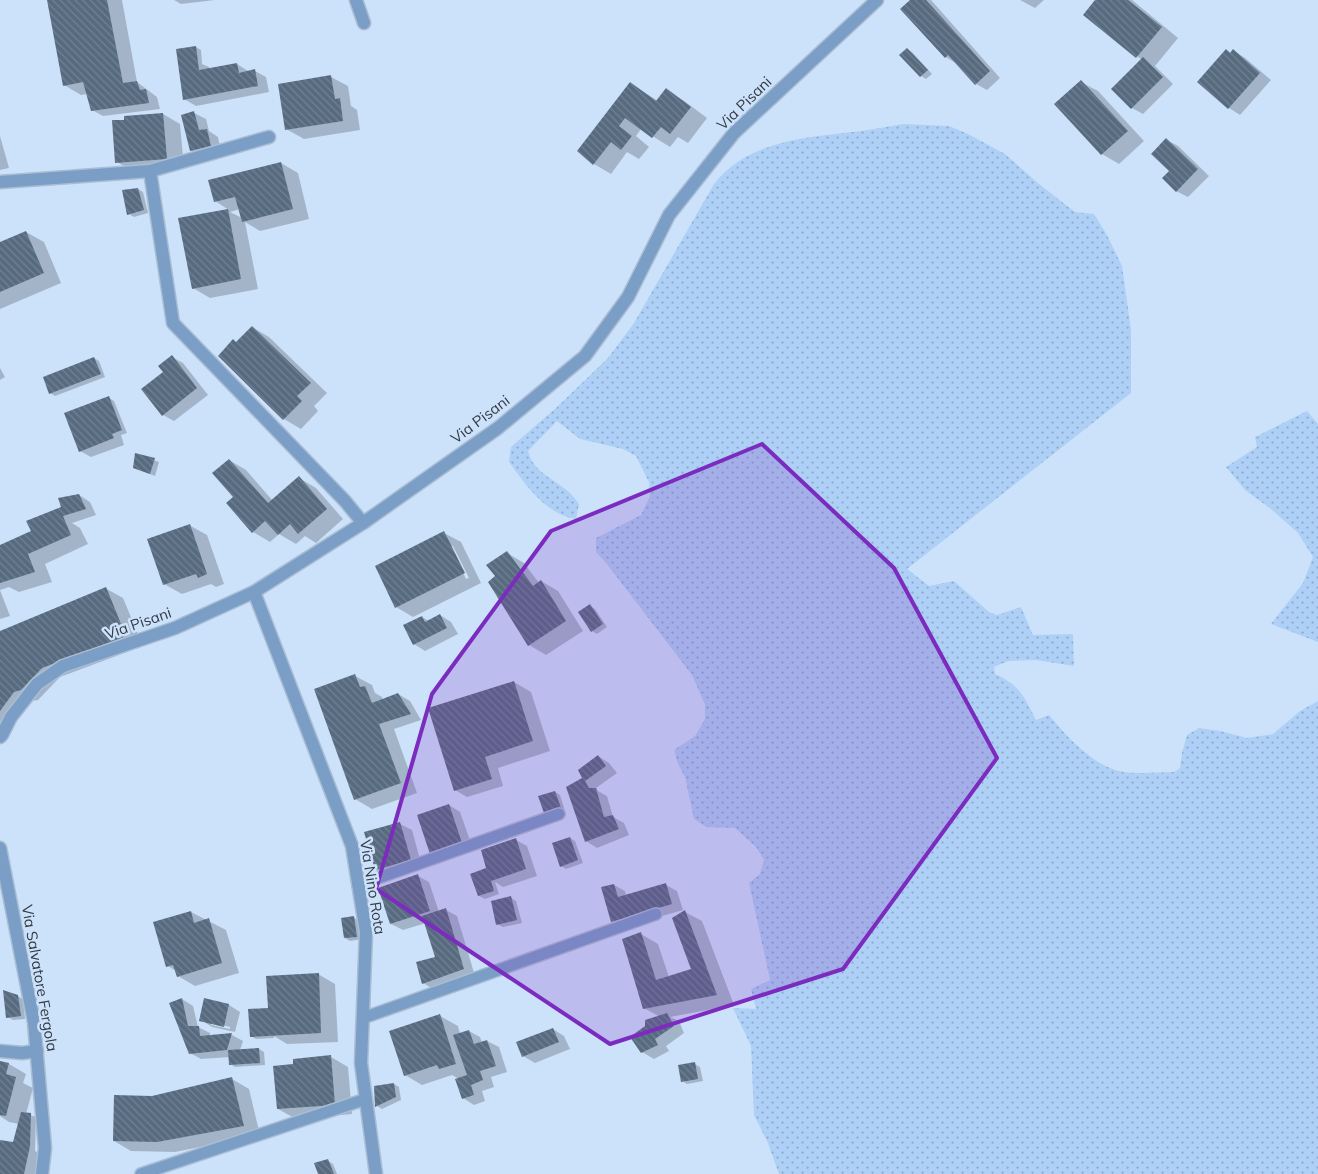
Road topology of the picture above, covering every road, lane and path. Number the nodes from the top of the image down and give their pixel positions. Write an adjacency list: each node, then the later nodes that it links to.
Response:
1 (356, 0): 3 (street)
2 (877, 0): 7 (street, Via Pisani)
3 (364, 23)
4 (269, 137): 5 (street)
5 (150, 171): 6 (street); 7 (street)
6 (0, 182)
7 (363, 523): 8 (street, Via Pisani)
8 (254, 592): 9 (street, Via Pisani); 12 (street, Via Nino Rota)
9 (0, 736)
10 (558, 814): 12 (lane)
11 (0, 848): 16 (street, Via Salvatore Fergola)
12 (358, 885): 14 (street, Via Nino Rota)
13 (656, 914): 14 (lane)
14 (363, 1018): 17 (street, Via Nino Rota)
15 (0, 1051): 16 (street)
16 (37, 1051): 18 (street, Via Salvatore Fergola)
17 (366, 1100): 19 (lane); 20 (street, Via Nino Rota)
18 (42, 1174)
19 (141, 1174)
20 (376, 1174)

